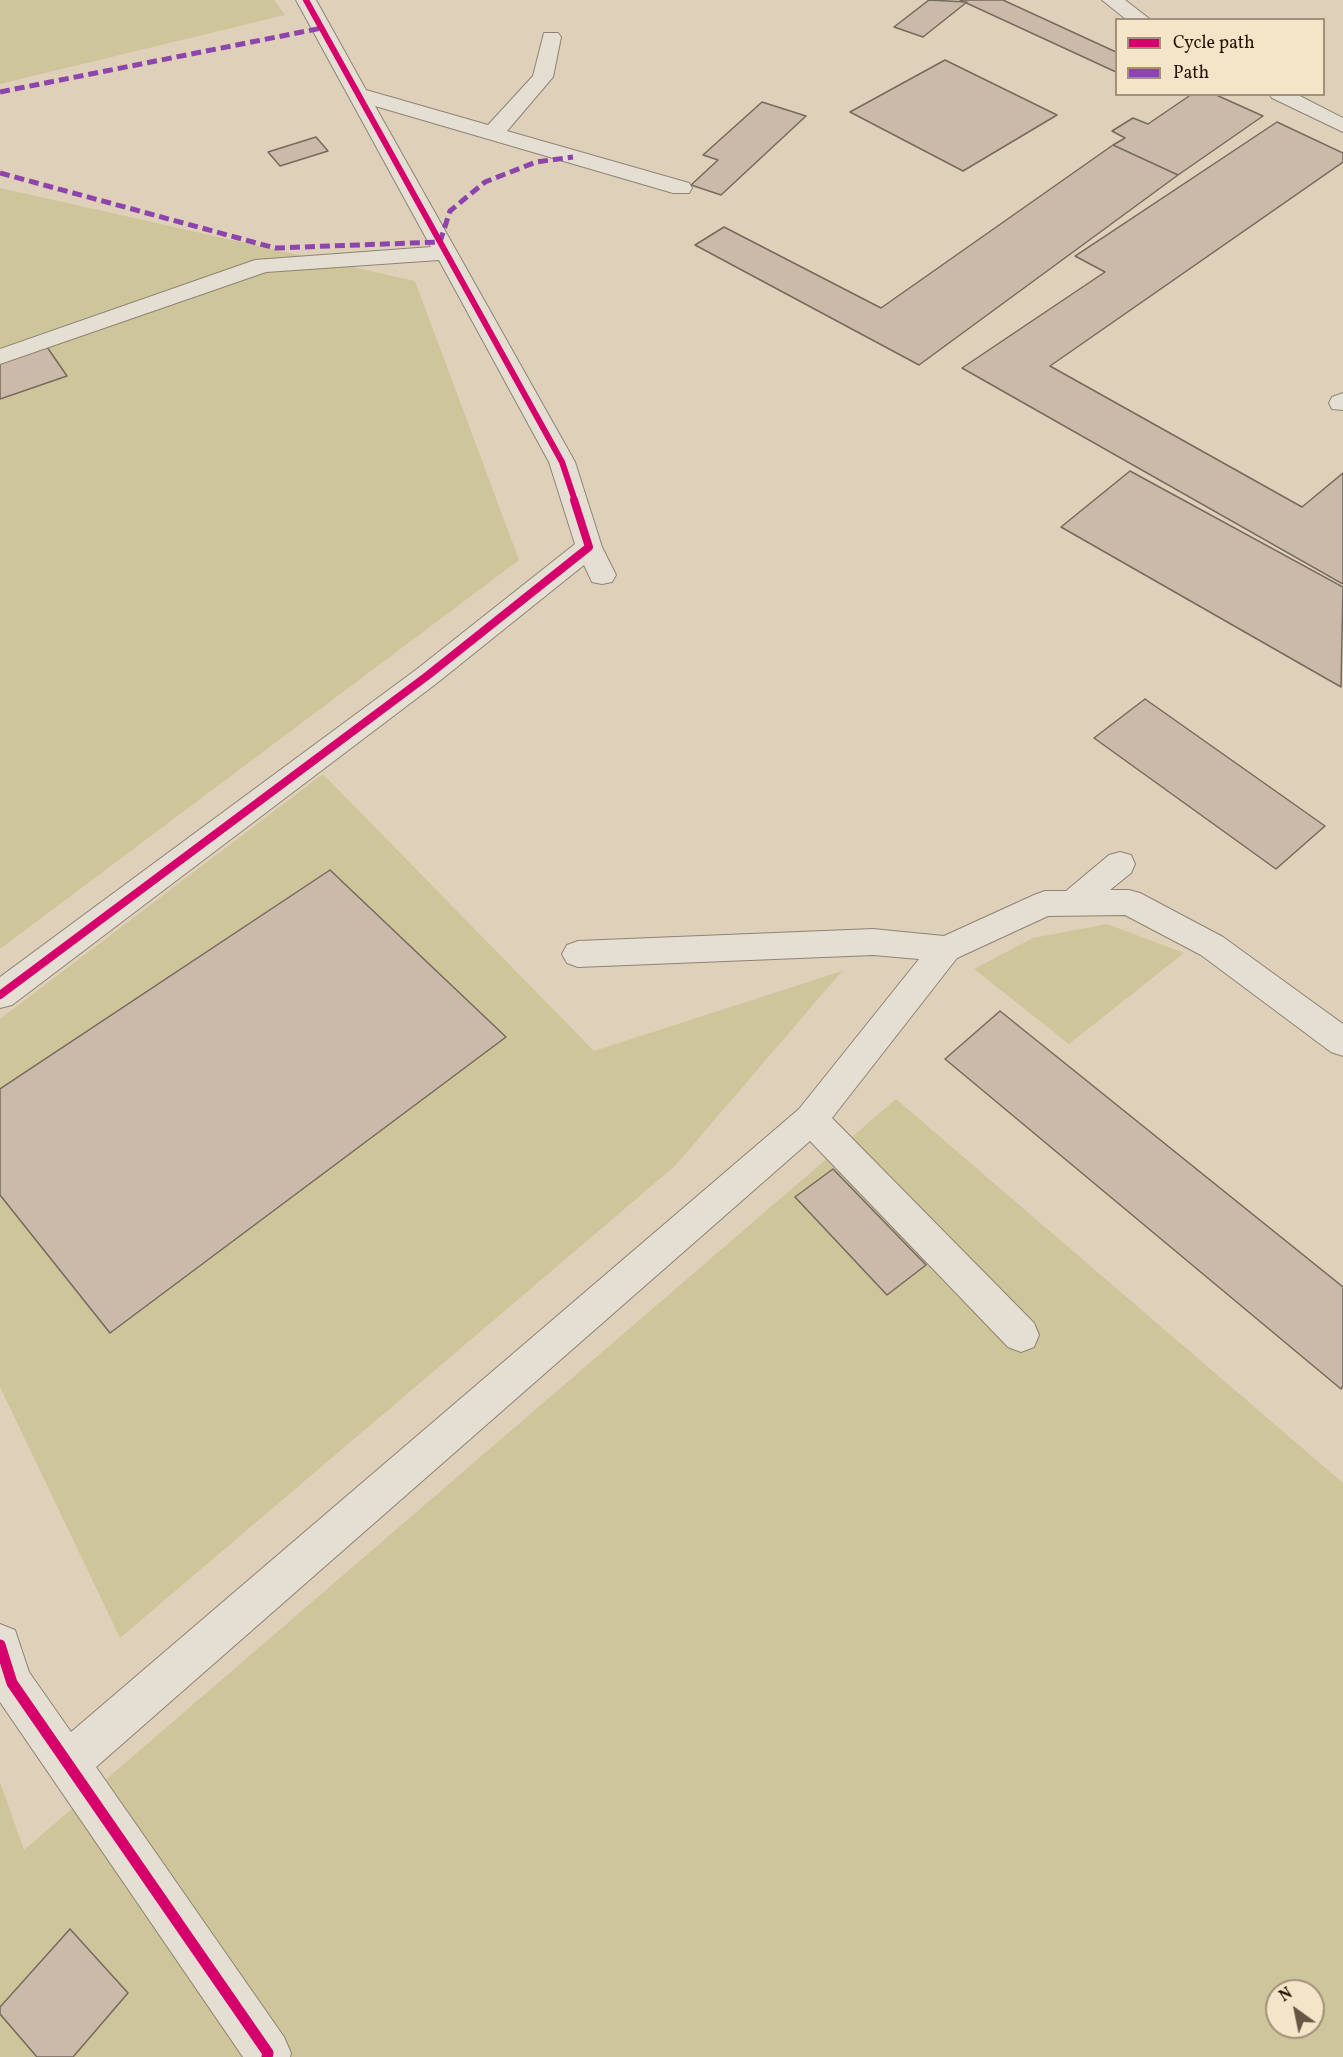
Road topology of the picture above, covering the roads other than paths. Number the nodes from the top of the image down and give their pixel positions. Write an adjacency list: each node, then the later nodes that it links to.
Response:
1 (306, 0): 5 (street)
2 (1112, 0): 3 (street)
3 (1138, 18)
4 (551, 37): 8 (street)
5 (358, 94): 8 (street); 10 (street)
6 (1283, 96): 7 (street)
7 (1343, 126)
8 (493, 133): 9 (street)
9 (681, 188)
10 (446, 253): 11 (street); 12 (street)
11 (0, 357)
12 (589, 547): 13 (street); 18 (street)
13 (602, 575)
14 (1120, 864): 15 (street)
15 (1073, 903): 16 (street); 19 (street)
16 (946, 949): 17 (street); 20 (street)
17 (578, 954)
18 (0, 995)
19 (1343, 1042)
20 (811, 1119): 21 (street); 23 (street)
21 (1021, 1335)
22 (4, 1672): 23 (street)
23 (67, 1764): 24 (street)
24 (267, 2057)

